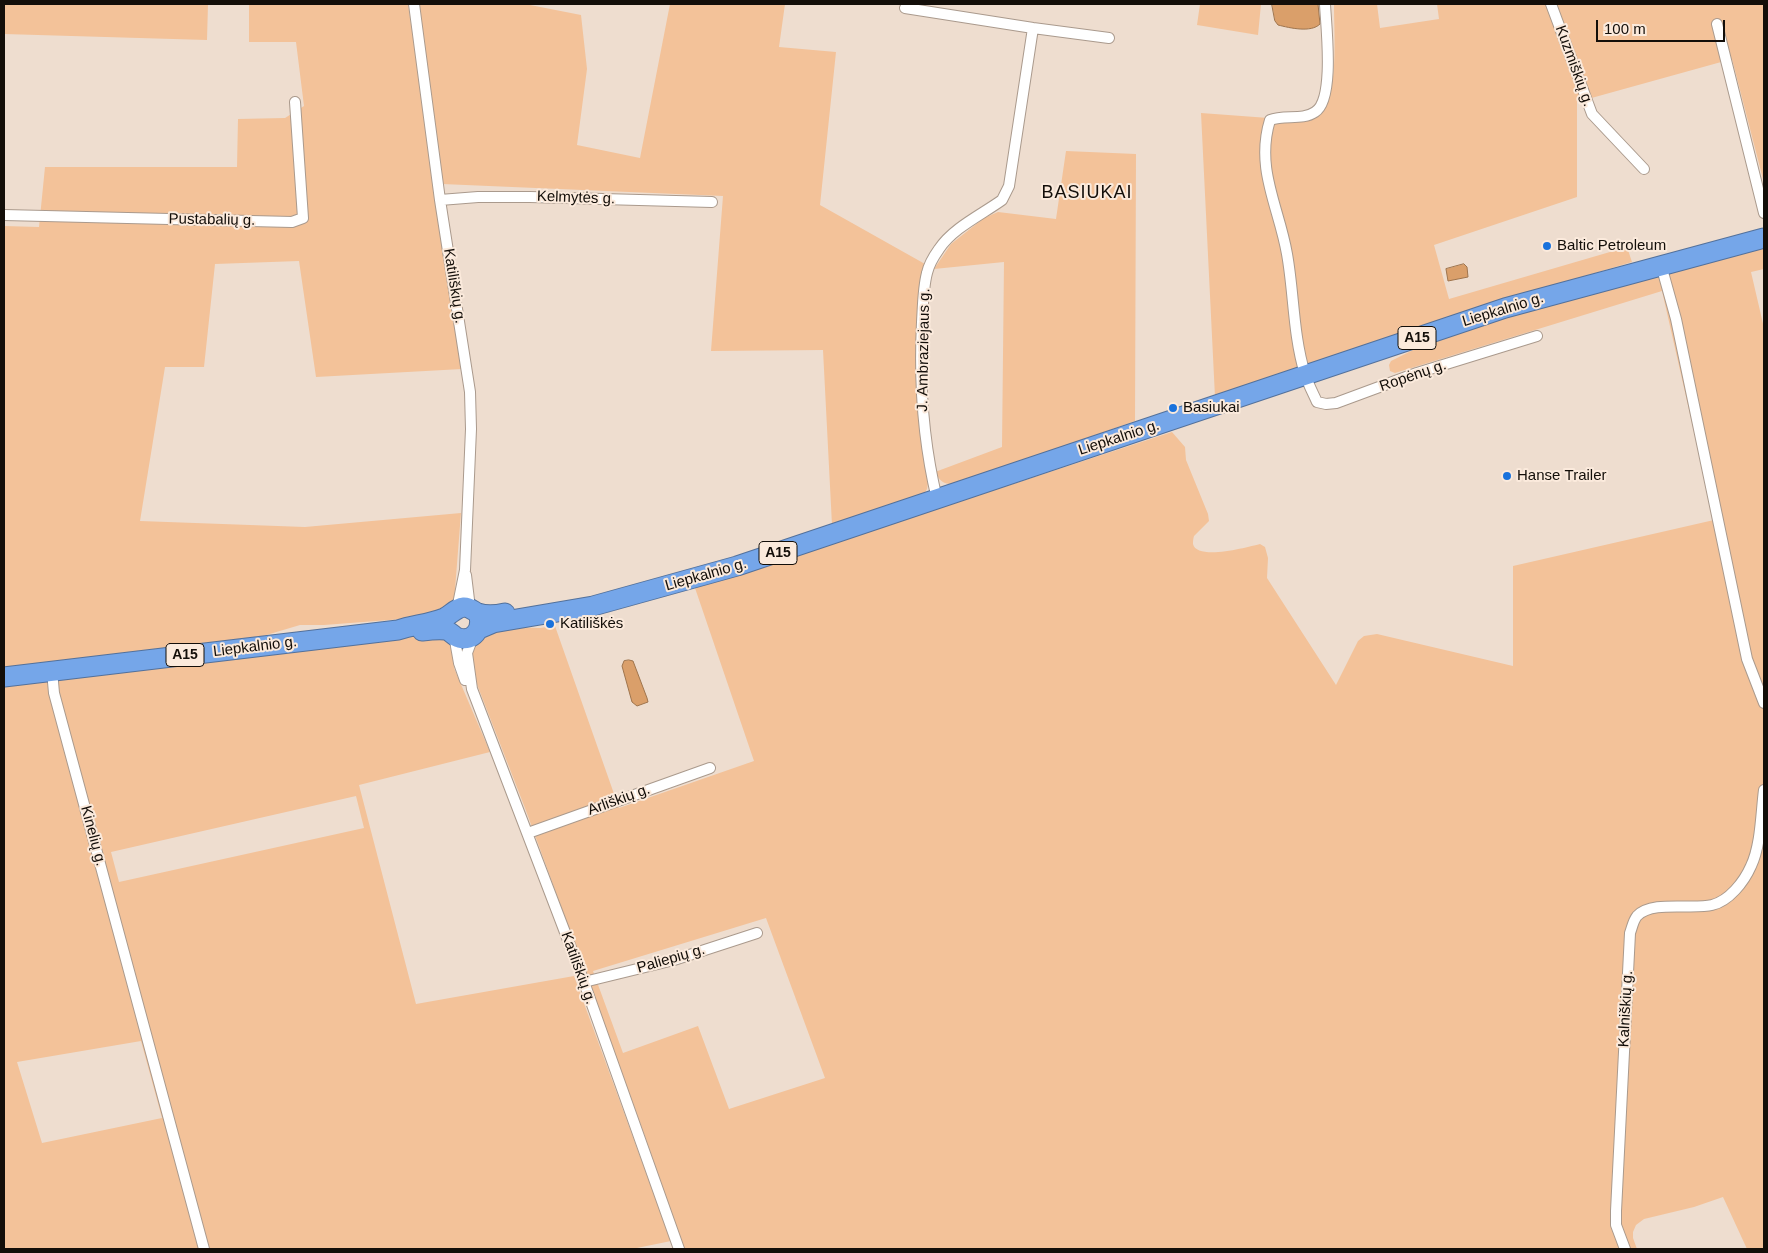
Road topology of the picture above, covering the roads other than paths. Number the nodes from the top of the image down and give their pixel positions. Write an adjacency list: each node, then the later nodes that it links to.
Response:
1 (414, 4): 10 (street, Katiliškių g.)
2 (1325, 4): 17 (street)
3 (1551, 4): 9 (street, Kuzmiškių g.)
4 (905, 8): 6 (street)
5 (1717, 24): 12 (street)
6 (1033, 28): 7 (street); 18 (street, J. Ambraziejaus g.)
7 (1109, 38)
8 (295, 102): 13 (street, Pustabalių g.)
9 (1644, 169)
10 (440, 200): 11 (street, Kelmytės g.); 19 (street, Katiliškių g.)
11 (712, 202)
12 (1764, 214)
13 (4, 215)
14 (1764, 238): 15 (highway, Liepkalnio g. / A15)
15 (1661, 265): 17 (highway, Liepkalnio g. / A15); 23 (street)
16 (1537, 336): 17 (street, Ropėnų g.)
17 (1305, 375): 18 (highway, Liepkalnio g. / A15)
18 (937, 499): 19 (highway, Liepkalnio g. / A15)
19 (464, 622): 20 (highway, Liepkalnio g. / A15); 22 (street, Katiliškių g.); 22 (street, Katiliškių g.)
20 (52, 671): 21 (highway, A15); 29 (street, Kinelių g.)
21 (4, 677)
22 (472, 688): 26 (street, Katiliškių g.)
23 (1764, 703)
24 (710, 768): 26 (street, Arliškių g.)
25 (1764, 790): 31 (street, Kalniškių g.)
26 (528, 833): 28 (street, Katiliškių g.)
27 (757, 932): 28 (street, Paliepių g.)
28 (584, 982): 30 (street, Katiliškių g.)
29 (204, 1249)
30 (679, 1249)
31 (1625, 1249)

